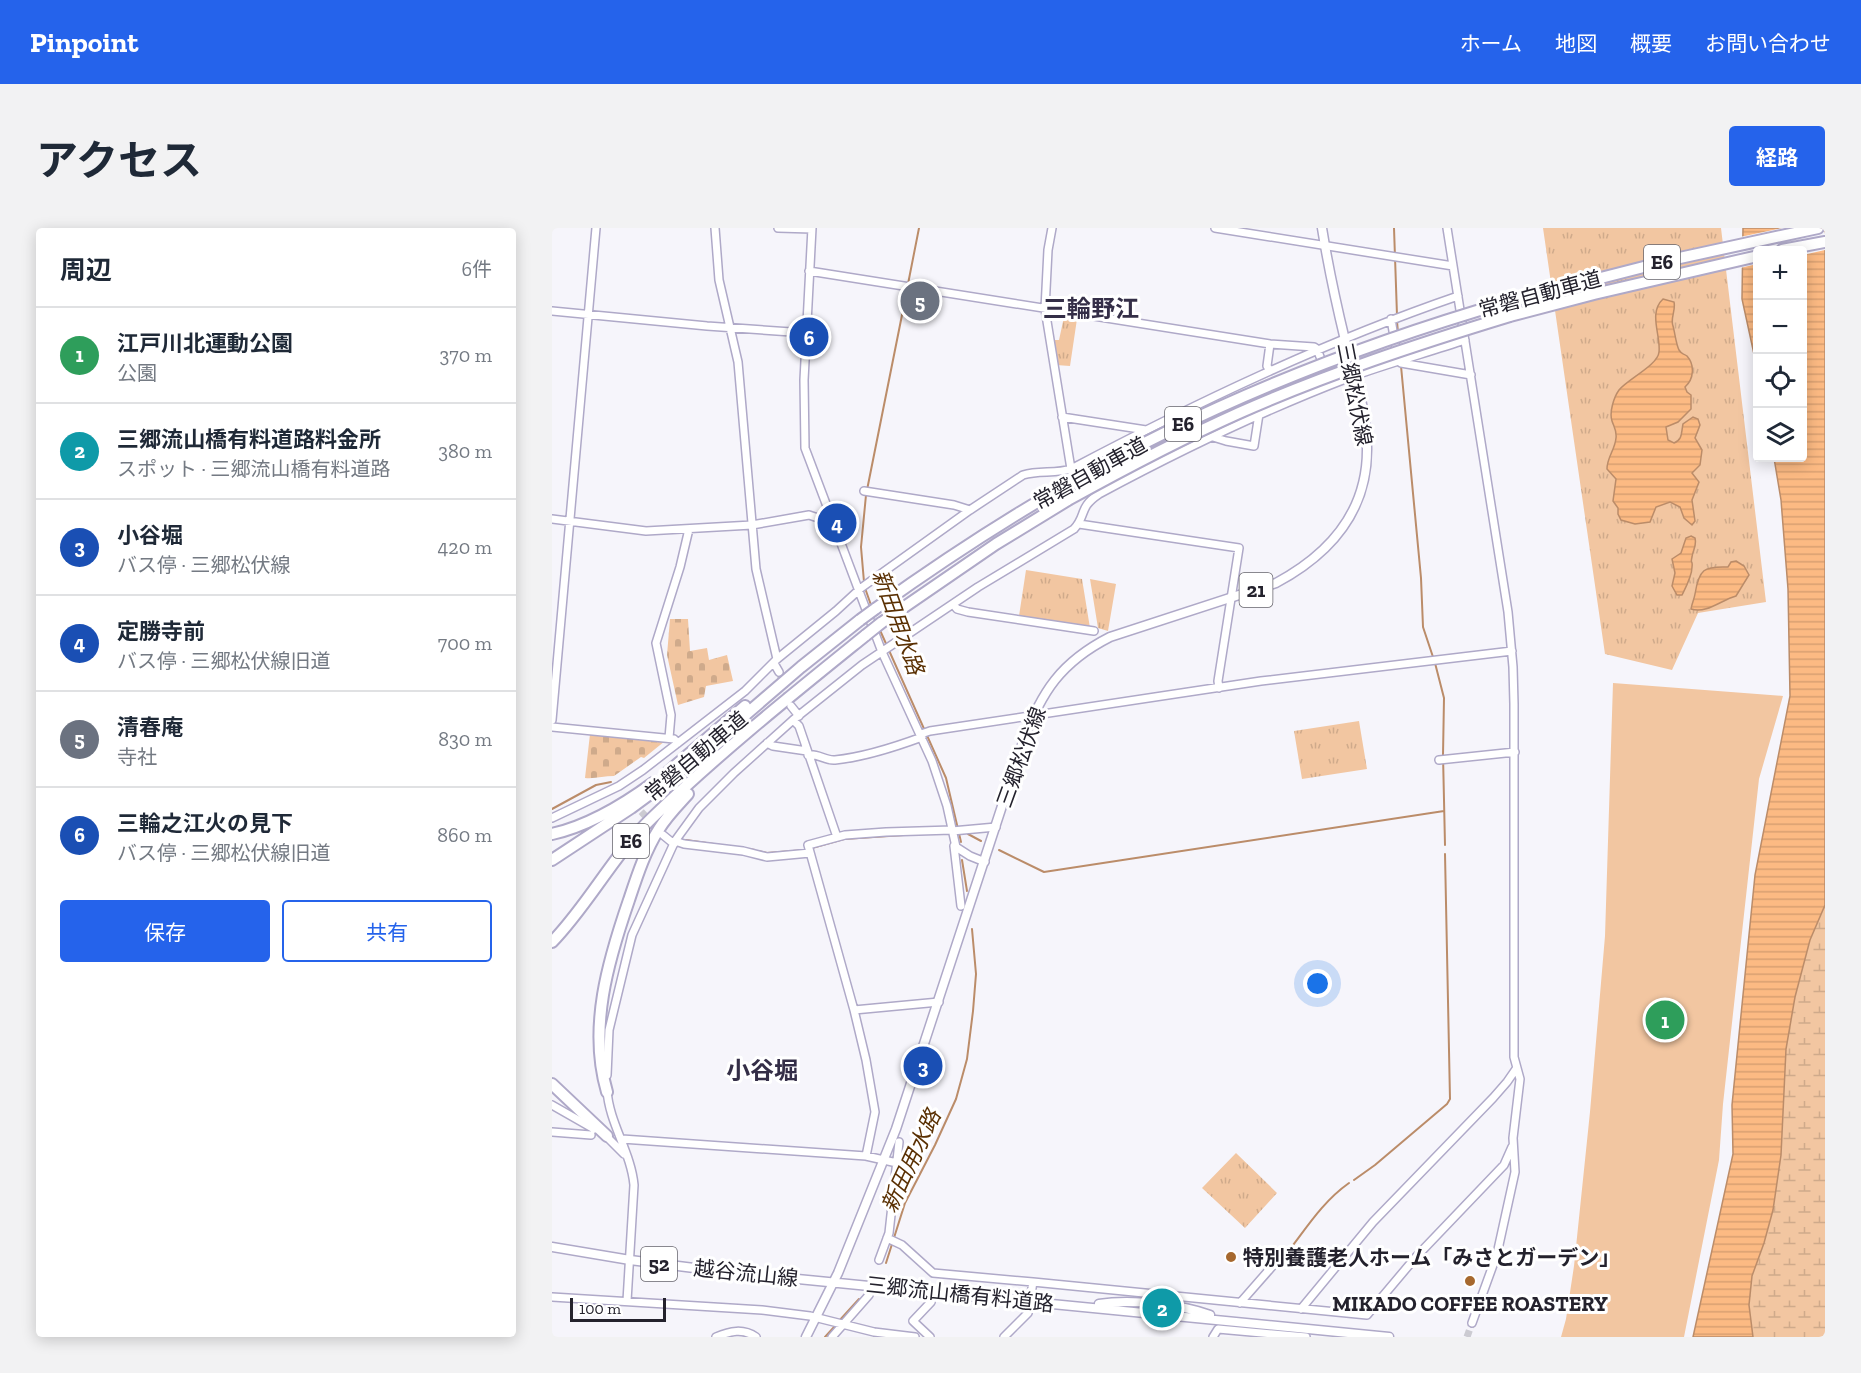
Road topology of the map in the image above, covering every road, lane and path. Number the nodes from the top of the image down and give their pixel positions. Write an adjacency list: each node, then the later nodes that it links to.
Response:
1 (596, 228): 19 (street)
2 (715, 228): 21 (street)
3 (778, 228): 4 (street)
4 (812, 228): 15 (street)
5 (1052, 228): 17 (street)
6 (1215, 228): 11 (street)
7 (1322, 228): 11 (main road, 三郷松伏線 / 21)
8 (1447, 228): 14 (street)
9 (1818, 228): 56 (highway, 常磐自動車道 / E6, bridge)
10 (1825, 242): 12 (highway)
11 (1324, 245): 14 (street); 23 (main road, 三郷松伏線 / 21)
12 (1804, 246)
13 (1753, 257): 67 (highway, 常磐自動車道 / E6, bridge)
14 (1453, 266): 16 (street)
15 (809, 271): 17 (street); 22 (street)
16 (1458, 296): 20 (street); 24 (street)
17 (1045, 309): 25 (street); 34 (street)
18 (552, 311): 19 (street)
19 (588, 314): 21 (street); 44 (street)
20 (1395, 317): 23 (street); 27 (street)
21 (730, 327): 22 (street); 46 (street)
22 (806, 333): 42 (street)
23 (1345, 338): 26 (street); 30 (main road, 三郷松伏線 / 21)
24 (1465, 340): 27 (street); 29 (street)
25 (1270, 344): 26 (street); 28 (street)
26 (1317, 349): 28 (street); 32 (street)
27 (1400, 362): 29 (street); 30 (street)
28 (1270, 371): 31 (street)
29 (1471, 375): 53 (street)
30 (1355, 376): 32 (street); 49 (main road, 三郷松伏線 / 21)
31 (1252, 379): 33 (street); 35 (street)
32 (1331, 385): 33 (street)
33 (1263, 413): 36 (street); 36 (street)
34 (1062, 417): 35 (street); 38 (street)
35 (1147, 430): 37 (street); 38 (street)
36 (1212, 436): 37 (street)
37 (1166, 459): 40 (street)
38 (1073, 468): 40 (street); 41 (street)
39 (868, 492): 41 (street)
40 (1092, 498): 45 (street)
41 (970, 510): 48 (street)
42 (832, 518): 46 (street); 48 (street)
43 (552, 519): 44 (street)
44 (569, 521): 47 (street); 60 (street)
45 (1079, 524): 49 (street); 50 (street)
46 (752, 525): 47 (street); 54 (street)
47 (688, 529): 63 (street)
48 (863, 587): 52 (street); 54 (street)
49 (1230, 598): 55 (street); 58 (main road, 三郷松伏線 / 21)
50 (953, 604): 51 (street); 52 (street)
51 (1094, 631)
52 (886, 649): 59 (street); 62 (street)
53 (1512, 651): 55 (street); 66 (street)
54 (777, 665): 64 (street)
55 (1219, 688): 58 (street)
56 (764, 699): 75 (highway); 81 (highway, 常磐自動車道 / E6)
57 (791, 706): 59 (street)
58 (1033, 716): 62 (street); 73 (main road, 三郷松伏線 / 21)
59 (796, 718): 65 (street); 68 (street)
60 (552, 720)
61 (552, 727): 63 (street)
62 (922, 736): 68 (street); 74 (street)
63 (669, 738): 64 (street)
64 (678, 743): 70 (street)
65 (767, 743): 68 (street); 79 (street)
66 (1515, 752): 69 (street); 87 (street)
67 (724, 753): 84 (highway, 常磐自動車道 / E6); 89 (highway)
68 (807, 753): 77 (street)
69 (1440, 760)
70 (619, 786): 71 (street); 72 (street)
71 (626, 796)
72 (552, 818)
73 (996, 827): 74 (street); 82 (main road, 三郷松伏線 / 21)
74 (952, 831): 77 (street); 78 (street)
75 (552, 834)
76 (663, 835): 79 (street)
77 (837, 837): 80 (street)
78 (954, 840): 82 (street); 83 (street)
79 (674, 843): 80 (street); 89 (street)
80 (810, 853): 86 (street)
81 (552, 860)
82 (985, 862): 85 (main road, 三郷松伏線 / 21)
83 (961, 906)
84 (552, 942)
85 (939, 1002): 86 (street); 98 (main road, 三郷松伏線 / 21)
86 (854, 1010): 97 (street)
87 (1515, 1069): 94 (street); 114 (street)
88 (552, 1084): 93 (highway)
89 (607, 1092): 95 (street)
90 (552, 1105): 93 (street)
91 (552, 1132): 92 (street)
92 (591, 1135)
93 (607, 1136): 99 (street)
94 (1513, 1138): 114 (street); 116 (street)
95 (622, 1139): 97 (street); 99 (street)
96 (899, 1142): 100 (street)
97 (866, 1156): 98 (street)
98 (883, 1160): 100 (street); 106 (main road, 三郷松伏線 / 21)
99 (630, 1163): 103 (street)
100 (897, 1163): 101 (street)
101 (887, 1238): 104 (street); 107 (street)
102 (552, 1247): 103 (main road, 越谷流山線 / 52)
103 (630, 1260): 106 (main road, 越谷流山線 / 52); 110 (street)
104 (879, 1260)
105 (1276, 1262): 113 (street)
106 (834, 1282): 111 (main road, 三郷流山橋有料道路 / 52); 115 (main road, 三郷松伏線 / 21)
107 (1033, 1282): 111 (street); 113 (street)
108 (869, 1296): 117 (street)
109 (552, 1297): 110 (street)
110 (627, 1301): 115 (street)
111 (1031, 1301): 125 (street); 128 (main road, 三郷流山橋有料道路 / 52)
112 (931, 1302): 124 (street)
113 (1240, 1303): 114 (street)
114 (1301, 1309)
115 (817, 1318): 117 (street); 121 (main road, 三郷松伏線 / 21)
116 (1472, 1323)
117 (843, 1325): 122 (street); 123 (street)
118 (1276, 1336): 126 (street); 127 (street)
119 (716, 1337): 120 (street)
120 (756, 1337)
121 (806, 1337)
122 (832, 1337)
123 (915, 1337)
124 (930, 1337)
125 (1004, 1337)
126 (1214, 1337)
127 (1306, 1337)
128 (1389, 1337)

